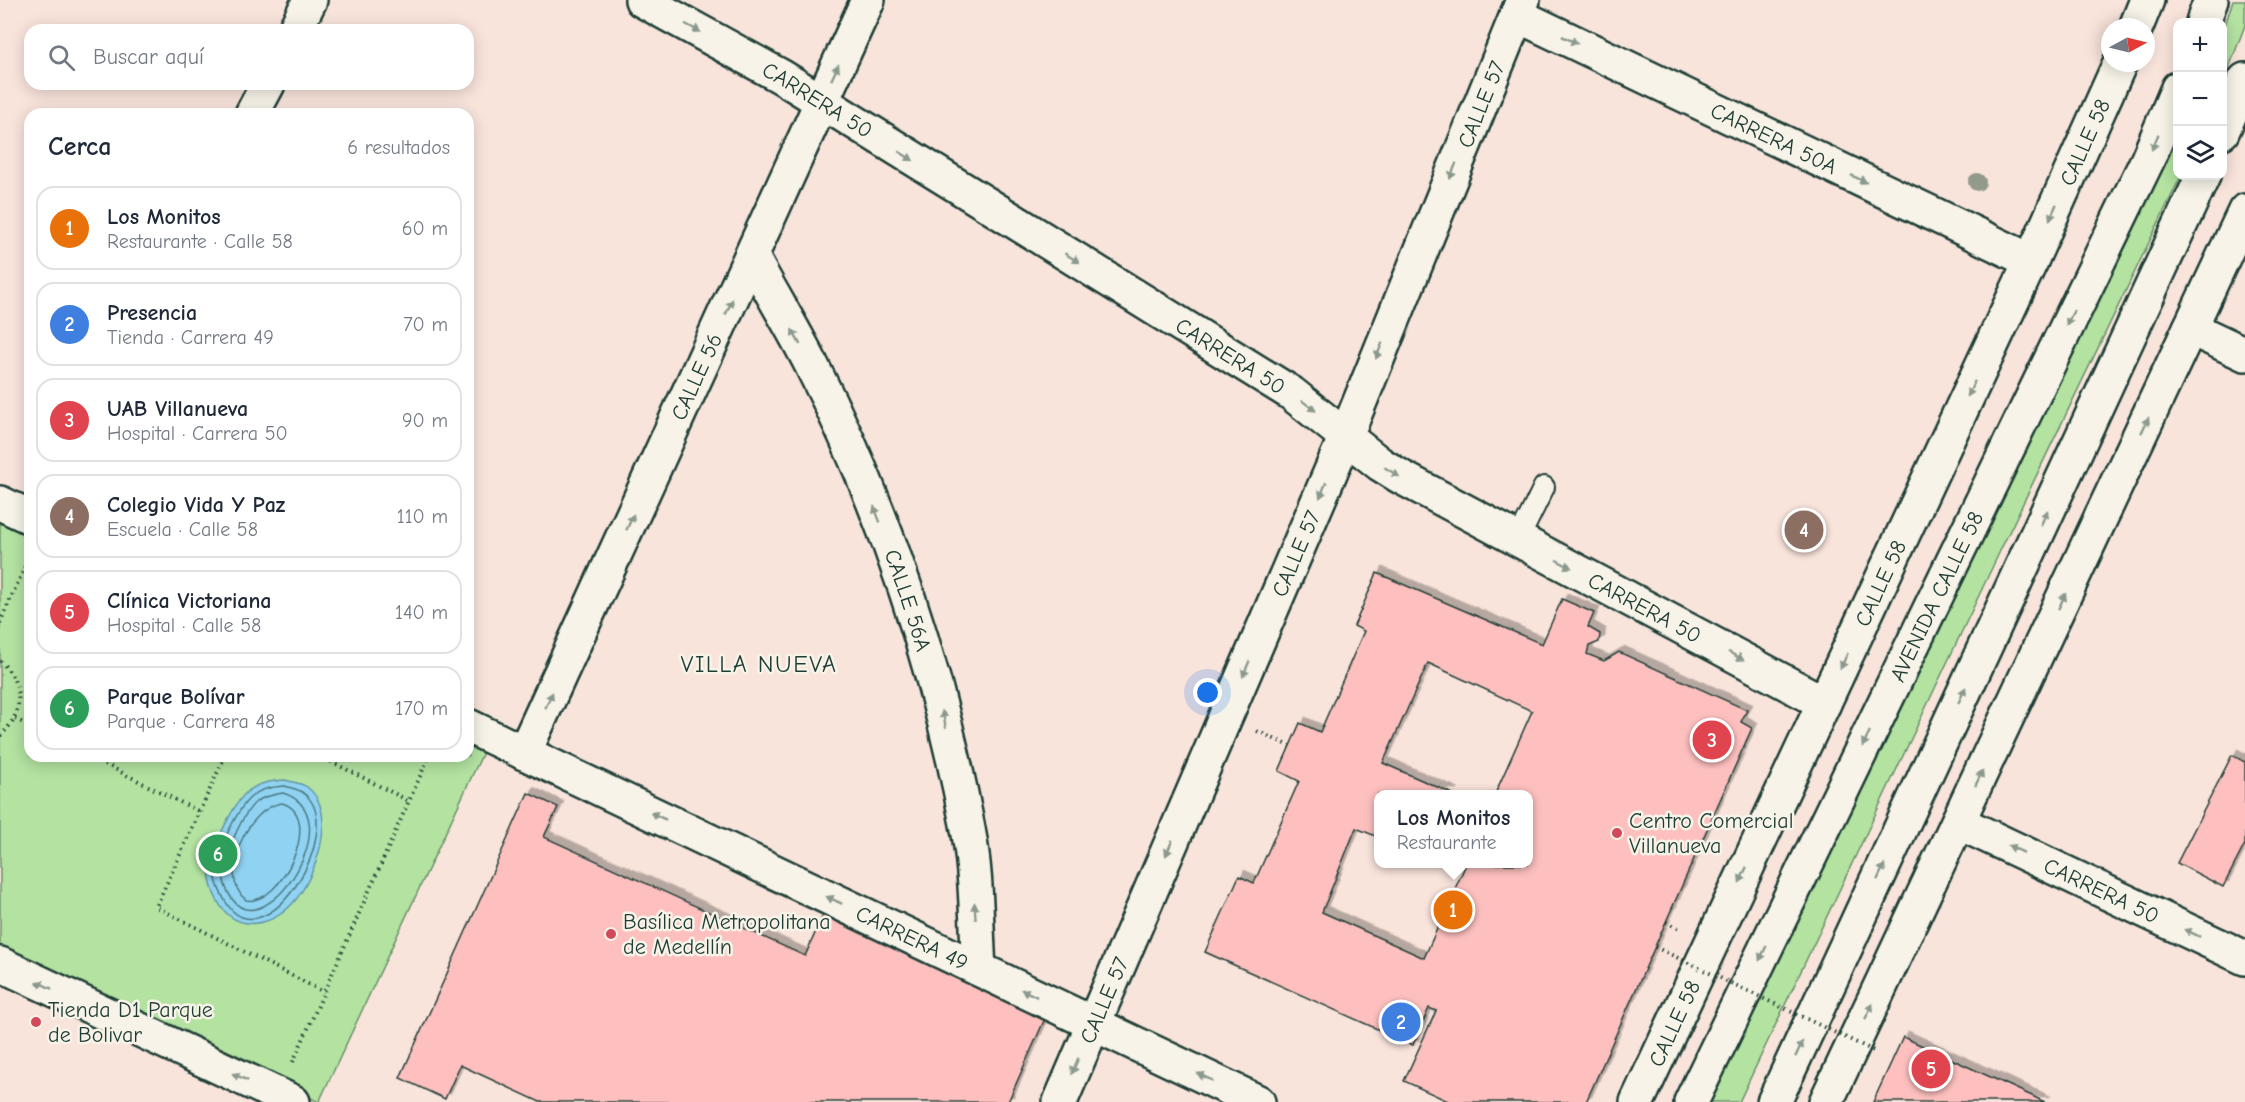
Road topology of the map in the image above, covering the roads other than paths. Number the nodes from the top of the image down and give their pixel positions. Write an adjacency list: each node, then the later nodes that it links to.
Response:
1 (310, 0): 9 (street)
2 (642, 0): 14 (street, CARRERA 50, one-way to 14)
3 (868, 0): 14 (street, CALLE 56, one-way to 3)
4 (2147, 0): 7 (street)
5 (2211, 0): 8 (street)
6 (1520, 7): 20 (street, CARRERA 50A, one-way to 20); 23 (street, CALLE 57, one-way to 23)
7 (2140, 18)
8 (2204, 18)
9 (298, 24)
10 (2116, 72): 20 (street, CALLE 58, one-way to 20)
11 (2245, 80): 16 (street)
12 (265, 90): 15 (street)
13 (2173, 100): 40 (street, AVENIDA CALLE 58, one-way to 40)
14 (820, 103): 19 (street, CALLE 56); 23 (street, CARRERA 50, one-way to 23)
15 (255, 108)
16 (2226, 126)
17 (2201, 180): 41 (street, one-way to 17)
18 (2245, 211): 21 (street)
19 (752, 257): 30 (street, CALLE 56, one-way to 19); 34 (street, CALLE 56A, one-way to 19)
20 (2031, 261): 28 (street, CALLE 58, one-way to 28)
21 (2190, 328): 22 (street); 31 (street, one-way to 21)
22 (2245, 354)
23 (1346, 436): 27 (street, CARRERA 50, one-way to 27); 35 (street, CALLE 57, one-way to 35)
24 (1544, 487): 27 (lane)
25 (0, 503): 26 (street)
26 (24, 514)
27 (1518, 540): 28 (street, CARRERA 50, one-way to 28)
28 (1824, 703): 39 (street, CALLE 58, one-way to 39)
29 (474, 729): 30 (street, CARRERA 49)
30 (524, 753): 34 (street, CARRERA 49, one-way to 30)
31 (1958, 822): 32 (street, CARRERA 50, one-way to 31); 42 (street, one-way to 31)
32 (2245, 958)
33 (0, 964): 36 (street, one-way to 33)
34 (979, 969): 35 (street, CARRERA 49, one-way to 34)
35 (1094, 1023): 37 (street, CALLE 57, one-way to 37); 38 (street, CARRERA 49, one-way to 35)
36 (286, 1099)
37 (1060, 1102)
38 (1258, 1102)
39 (1637, 1102)
40 (1691, 1102)
41 (1774, 1102)
42 (1826, 1102)

